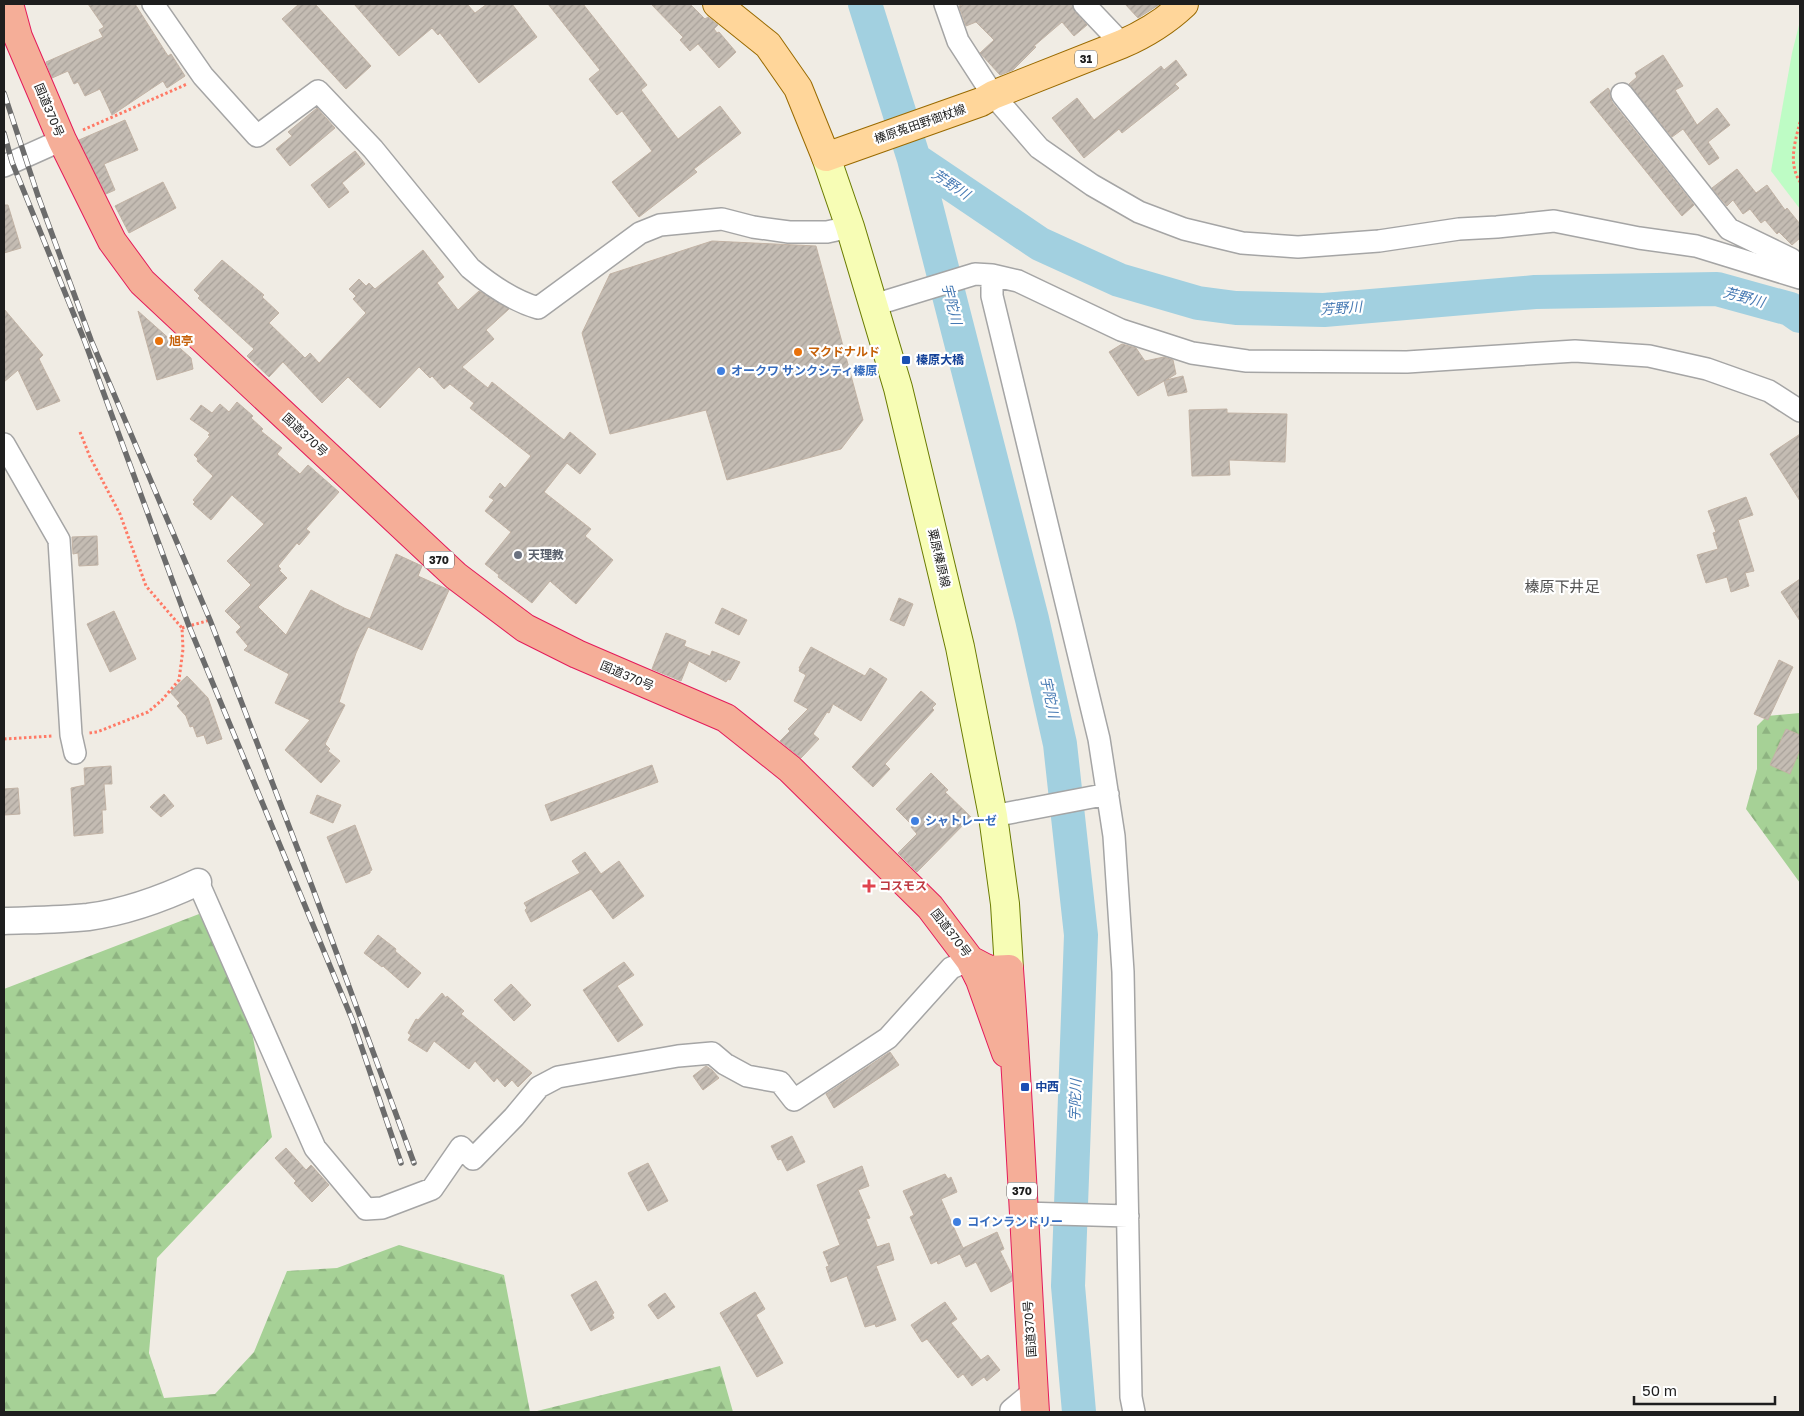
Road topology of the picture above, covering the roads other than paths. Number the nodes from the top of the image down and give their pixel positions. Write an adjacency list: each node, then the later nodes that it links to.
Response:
1 (9, 4): 10 (highway, 国道370号 / 370)
2 (153, 4): 13 (street)
3 (717, 4): 11 (main road)
4 (945, 4): 9 (street)
5 (1084, 4): 7 (street)
6 (1184, 4): 7 (main road, 榛原菟田野御杖線 / 31)
7 (1122, 44): 9 (main road, 榛原菟田野御杖線 / 31)
8 (1622, 94): 14 (street)
9 (987, 99): 11 (main road, 榛原菟田野御杖線 / 31); 16 (street)
10 (62, 140): 12 (street); 25 (highway, 国道370号 / 370)
11 (837, 153): 13 (main road, 粟原榛原線)
12 (4, 166)
13 (850, 227): 17 (main road, 粟原榛原線)
14 (1800, 273)
15 (983, 274): 17 (street); 18 (street); 21 (street)
16 (1800, 278)
17 (874, 305): 22 (main road, 粟原榛原線)
18 (1800, 411)
19 (4, 444): 20 (street)
20 (73, 744)
21 (1105, 795): 22 (street); 29 (street)
22 (993, 816): 26 (main road, 粟原榛原線)
23 (198, 882): 24 (street); 25 (street)
24 (4, 921)
25 (970, 960): 26 (highway, 国道370号 / 370); 27 (highway)
26 (1009, 969): 27 (highway, 国道370号 / 370)
27 (1018, 1098): 28 (highway, 国道370号 / 370)
28 (1030, 1213): 29 (street); 30 (highway, 国道370号 / 370)
29 (1125, 1216): 32 (street)
30 (1034, 1401): 31 (street)
31 (1011, 1412)
32 (1134, 1412)

